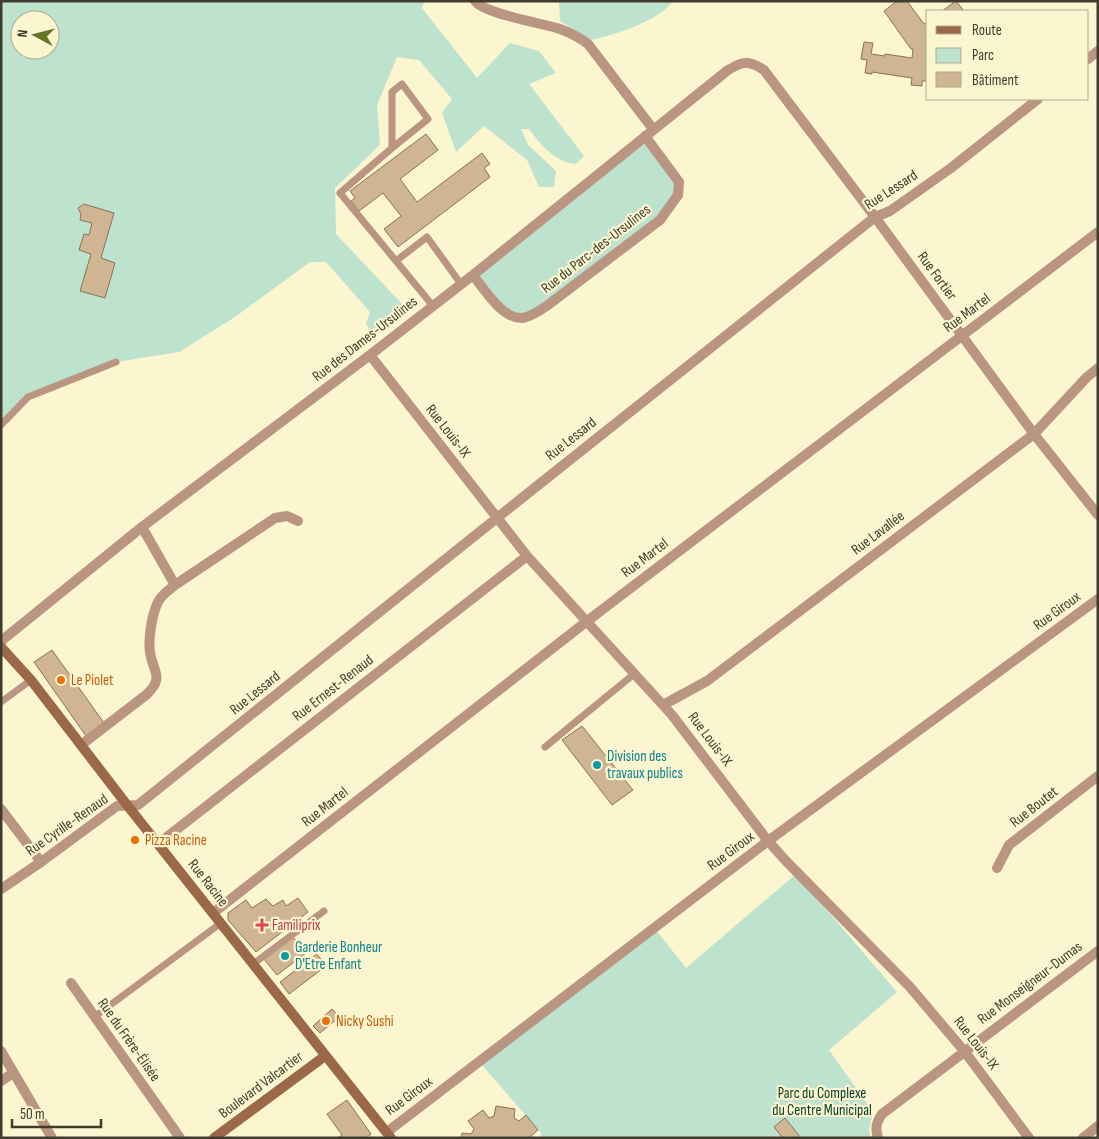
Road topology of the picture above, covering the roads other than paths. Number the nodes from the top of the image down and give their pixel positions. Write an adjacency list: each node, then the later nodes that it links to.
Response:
1 (475, 1): 4 (street, Rue du Parc-des-Ursulines)
2 (748, 62): 4 (street, Rue des Dames-Ursulines); 6 (street, Rue Fortier)
3 (1037, 100): 6 (street, Rue Lessard)
4 (649, 133): 9 (street, Rue des Dames-Ursulines); 9 (street, Rue du Parc-des-Ursulines)
5 (392, 148): 5 (lane); 8 (lane)
6 (875, 217): 12 (street, Rue Fortier); 19 (street, Rue Lessard)
7 (1098, 232): 12 (street, Rue Martel)
8 (396, 261): 10 (lane); 11 (lane)
9 (473, 275): 10 (street, Rue des Dames-Ursulines)
10 (461, 284): 11 (street, Rue des Dames-Ursulines)
11 (433, 306): 13 (street, Rue des Dames-Ursulines)
12 (963, 336): 17 (street, Rue Fortier); 25 (street, Rue Martel)
13 (370, 355): 19 (street, Rue Louis-IX); 21 (street, Rue des Dames-Ursulines)
14 (116, 362): 16 (lane)
15 (1098, 368): 17 (street, Rue Lavallée)
16 (1, 425)
17 (1034, 434): 18 (street, Rue Fortier); 31 (street, Rue Lavallée)
18 (1098, 514)
19 (497, 518): 22 (street, Rue Louis-IX); 36 (street, Rue Lessard)
20 (298, 520): 23 (street)
21 (142, 527): 23 (street); 26 (street, Rue des Dames-Ursulines)
22 (527, 556): 25 (street, Rue Louis-IX); 39 (street, Rue Ernest-Renaud)
23 (175, 586): 32 (street)
24 (1098, 600): 38 (street, Rue Giroux)
25 (586, 622): 28 (street, Rue Louis-IX); 44 (street, Rue Martel)
26 (1, 641)
27 (1, 647): 29 (main road, Rue Racine)
28 (634, 674): 31 (street, Rue Louis-IX); 33 (lane)
29 (31, 680): 30 (lane); 32 (main road, Rue Racine)
30 (1, 702)
31 (663, 706): 38 (street, Rue Louis-IX)
32 (82, 745): 36 (main road, Rue Racine)
33 (544, 747)
34 (1094, 779): 35 (street); 41 (street, Rue Boutet)
35 (1098, 790)
36 (127, 805): 39 (main road, Rue Racine); 40 (street, Rue Cyrille-Renaud)
37 (1, 809): 40 (street)
38 (768, 841): 51 (street, Rue Louis-IX); 56 (street, Rue Giroux)
39 (158, 844): 44 (main road, Rue Racine)
40 (41, 862): 42 (street, Rue Cyrille-Renaud)
41 (997, 868)
42 (1, 889)
43 (324, 911): 47 (lane)
44 (213, 912): 45 (main road, Rue Racine)
45 (221, 923): 47 (main road, Rue Racine); 49 (lane)
46 (1098, 950): 51 (street, Rue Monseigneur-Dumas)
47 (253, 964): 52 (main road, Rue Racine)
48 (71, 983): 49 (street, Rue du Frère-Élisée)
49 (94, 1017): 58 (street, Rue du Frère-Élisée)
50 (1, 1051): 53 (street)
51 (965, 1052): 60 (street, Rue Monseigneur-Dumas); 61 (street, Rue Louis-IX)
52 (324, 1056): 56 (main road, Rue Racine); 59 (main road, Boulevard Valcartier)
53 (13, 1073): 54 (street); 57 (street)
54 (1, 1081)
55 (1098, 1126): 62 (street)
56 (389, 1135)
57 (52, 1138)
58 (180, 1138)
59 (214, 1138)
60 (878, 1138)
61 (1029, 1138)
62 (1083, 1138)

